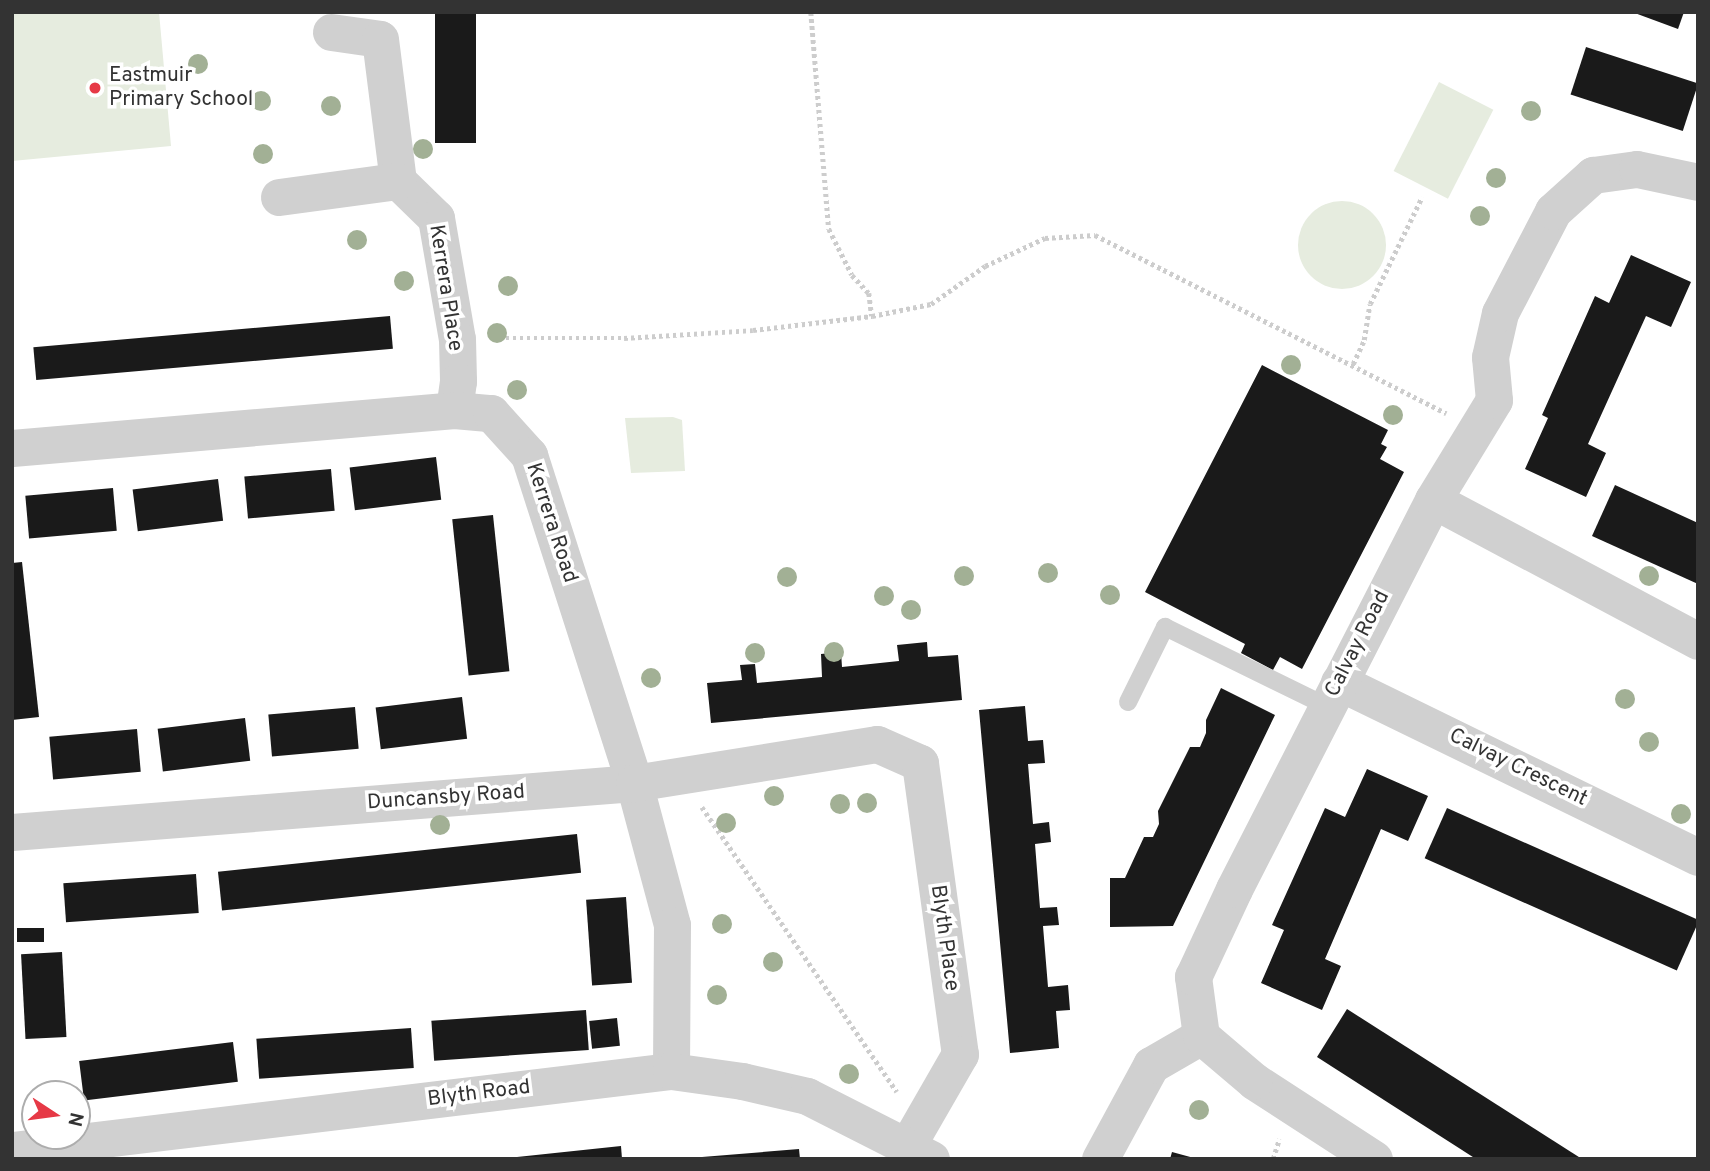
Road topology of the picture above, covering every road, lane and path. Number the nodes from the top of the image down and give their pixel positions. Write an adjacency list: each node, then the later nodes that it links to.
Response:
1 (811, 12): 7 (path)
2 (331, 32): 3 (street)
3 (398, 181): 5 (street); 8 (street, Kerrera Place)
4 (1698, 182): 11 (street, Calvay Road)
5 (279, 197)
6 (1422, 197): 9 (path)
7 (872, 316): 8 (path); 9 (path)
8 (457, 338): 10 (street, Kerrera Place)
9 (1353, 365): 11 (path)
10 (454, 410): 12 (street, Kerrera Road); 19 (street, Kerrera Road)
11 (1476, 429): 13 (street, Calvay Road)
12 (12, 448)
13 (1433, 500): 14 (street); 15 (street, Calvay Road)
14 (1698, 640)
15 (1332, 694): 16 (lane); 21 (street, Calvay Crescent); 22 (street, Calvay Road)
16 (1128, 702)
17 (877, 744): 18 (street, Duncansby Road); 24 (street, Blyth Place)
18 (680, 776): 19 (street, Duncansby Road); 24 (path)
19 (634, 783): 20 (street, Duncansby Road); 23 (street, Kerrera Road)
20 (12, 832)
21 (1698, 857)
22 (1201, 1036): 26 (street); 27 (street)
23 (671, 1071): 24 (street, Blyth Road); 25 (street, Blyth Road)
24 (919, 1143)
25 (12, 1150)
26 (1100, 1159)
27 (1374, 1159)

